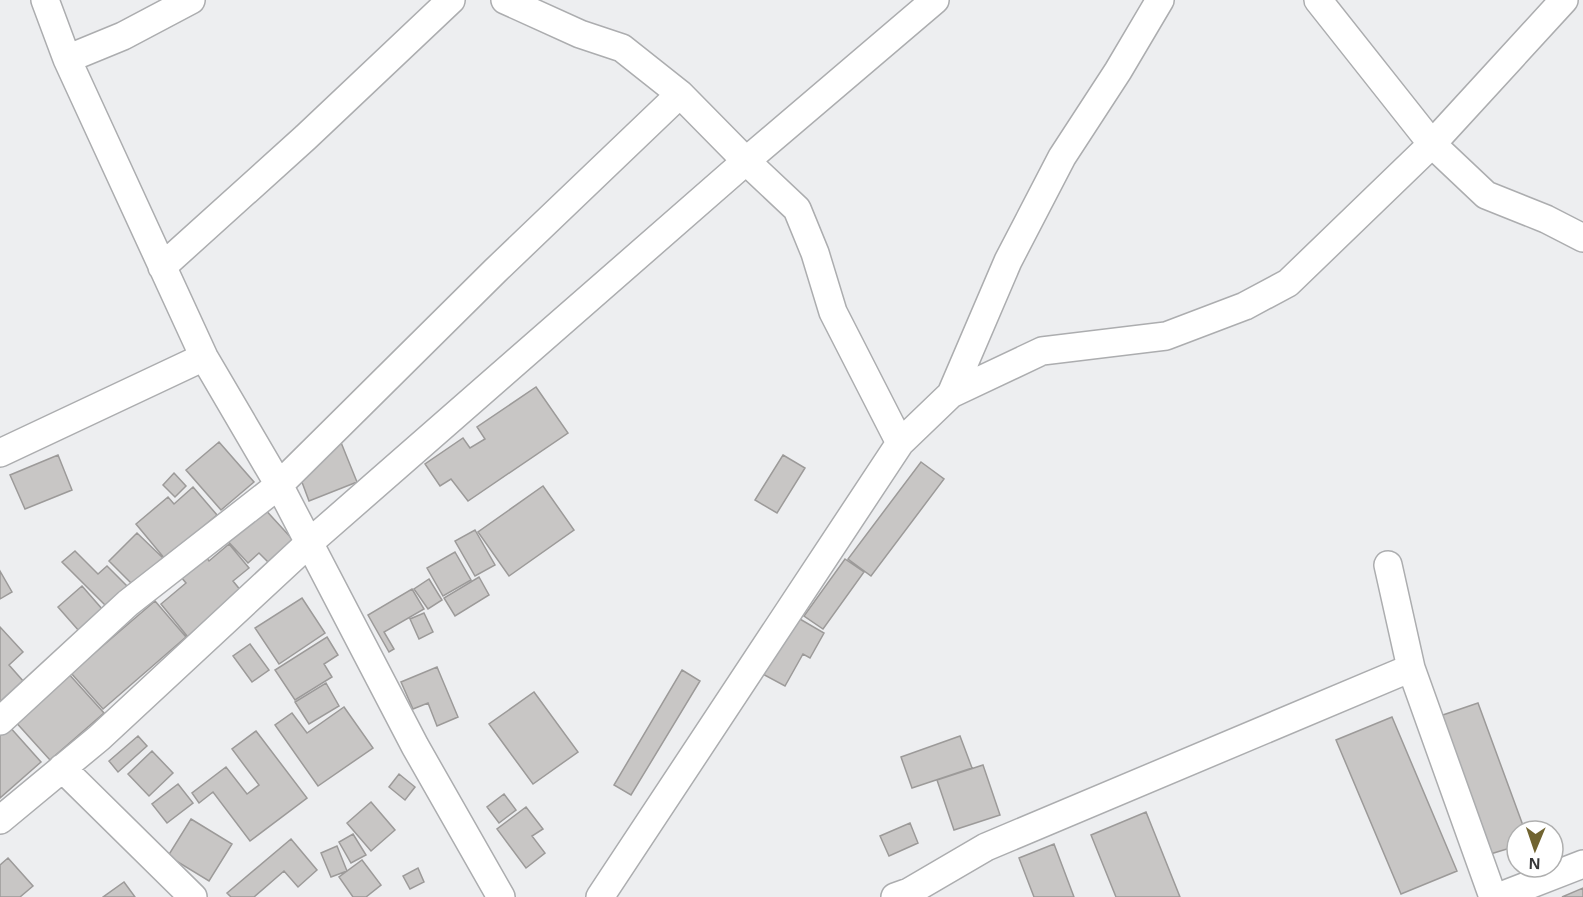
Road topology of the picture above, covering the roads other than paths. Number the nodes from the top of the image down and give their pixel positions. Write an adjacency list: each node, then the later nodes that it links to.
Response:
1 (45, 0): 9 (street)
2 (191, 0): 9 (street)
3 (451, 0): 14 (street)
4 (505, 0): 10 (street)
5 (935, 0): 12 (street)
6 (1160, 0): 16 (street)
7 (1318, 0): 11 (street)
8 (1564, 0): 11 (street)
9 (67, 59): 14 (street)
10 (680, 94): 12 (street); 19 (street)
11 (1432, 144): 13 (street); 16 (street)
12 (746, 161): 17 (street); 20 (street)
13 (1583, 238)
14 (162, 267): 15 (street)
15 (204, 357): 18 (street); 19 (street)
16 (951, 394): 17 (street)
17 (900, 442): 29 (street)
18 (0, 453)
19 (279, 484): 20 (street); 23 (street)
20 (309, 543): 24 (street); 28 (street)
21 (1388, 565): 22 (street)
22 (1411, 668): 30 (street); 31 (street)
23 (0, 722)
24 (62, 768): 25 (street); 27 (street)
25 (0, 820)
26 (1583, 864): 31 (street)
27 (193, 897)
28 (501, 897)
29 (600, 897)
30 (895, 897)
31 (1496, 897)

